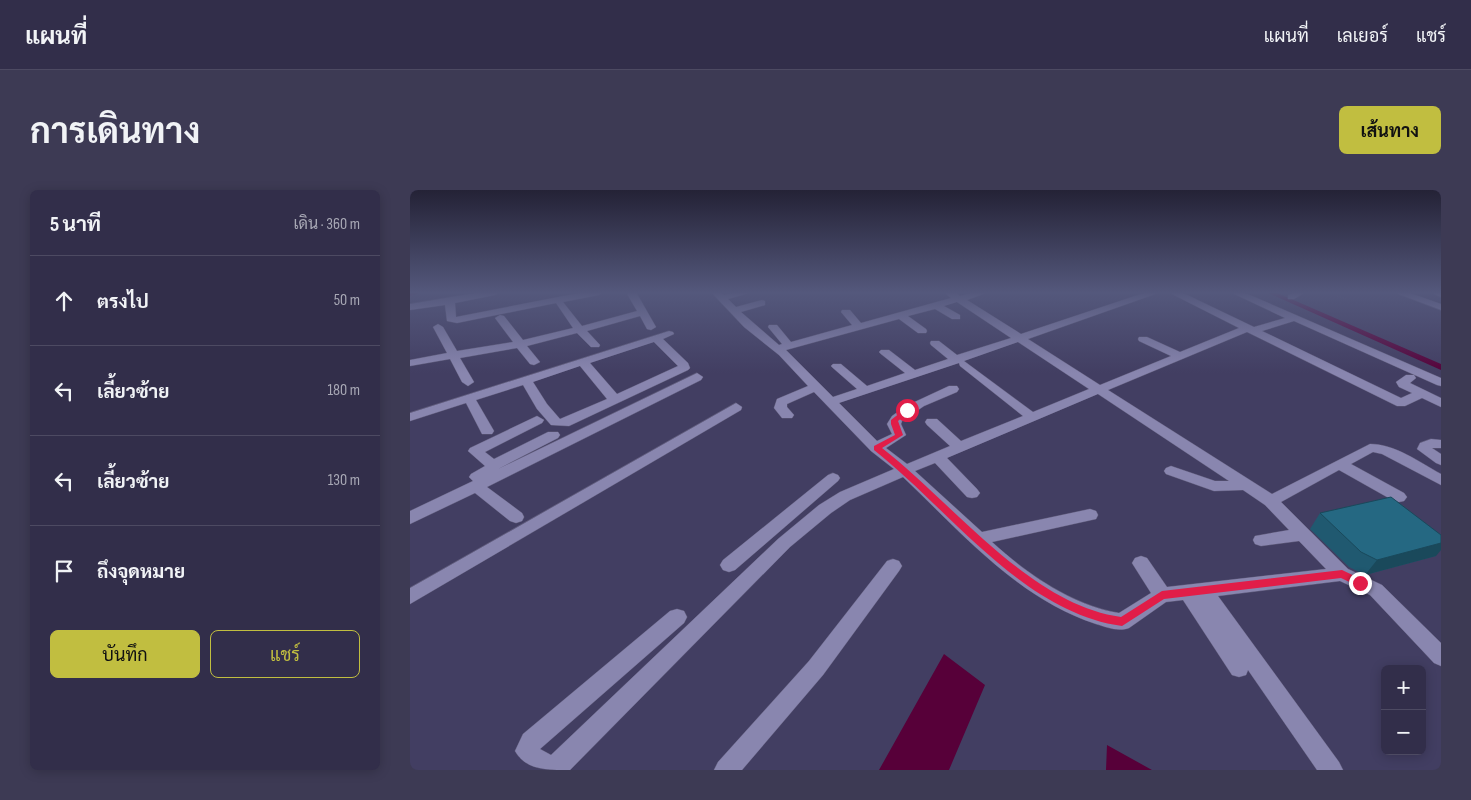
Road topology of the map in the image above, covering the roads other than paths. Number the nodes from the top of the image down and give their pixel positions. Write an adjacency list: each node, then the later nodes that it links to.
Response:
1 (501, 319): 29 (street)
2 (572, 319): 18 (street)
3 (618, 319): 18 (street)
4 (646, 319): 22 (street)
5 (744, 319): 31 (street)
6 (853, 319): 15 (street)
7 (885, 319): 15 (street)
8 (906, 319): 19 (street)
9 (990, 319): 20 (street)
10 (1038, 319): 16 (street)
11 (1077, 319): 16 (street)
12 (1229, 319): 21 (street)
13 (1298, 319): 21 (street); 46 (street)
14 (438, 326): 34 (street)
15 (860, 326): 31 (street)
16 (1057, 326): 24 (street); 26 (street)
17 (773, 327): 31 (street)
18 (580, 330): 29 (street); 30 (street)
19 (922, 331)
20 (1008, 331): 26 (street); 32 (street)
21 (1254, 331): 35 (street); 51 (street)
22 (653, 333): 23 (street); 36 (street); 53 (street)
23 (669, 334)
24 (1068, 336)
25 (806, 338): 31 (street)
26 (1021, 339): 32 (street); 50 (street)
27 (1143, 339): 35 (street)
28 (934, 343): 38 (street)
29 (520, 344): 34 (street); 37 (street)
30 (595, 345)
31 (778, 345): 47 (street)
32 (990, 349): 38 (street)
33 (885, 352): 41 (street)
34 (452, 354): 39 (street); 45 (street)
35 (1180, 356): 50 (street)
36 (582, 361): 44 (street); 53 (street)
37 (534, 362)
38 (960, 362): 41 (street); 59 (street)
39 (410, 363)
40 (837, 366): 49 (street)
41 (913, 374): 49 (street)
42 (697, 377): 76 (street)
43 (1410, 378): 51 (street)
44 (525, 380): 52 (street); 53 (street)
45 (468, 382)
46 (1441, 382)
47 (816, 387): 54 (street); 57 (street)
48 (953, 389): 66 (street)
49 (866, 390): 54 (street)
50 (1099, 390): 59 (street); 77 (street)
51 (1421, 394): 55 (street)
52 (469, 398): 58 (street); 62 (street)
53 (615, 400)
54 (831, 402): 66 (street)
55 (1441, 403)
56 (736, 407): 96 (street)
57 (787, 415)
58 (410, 417)
59 (1032, 417): 65 (street)
60 (537, 420): 70 (street)
61 (932, 422): 65 (street)
62 (487, 431)
63 (553, 435): 70 (street)
64 (1441, 444): 68 (street)
65 (959, 447): 67 (street)
66 (876, 448): 71 (street)
67 (938, 457): 71 (street); 78 (street)
68 (1441, 460): 73 (street)
69 (1339, 464): 73 (street); 79 (street); 80 (street)
70 (493, 465): 81 (street)
71 (905, 470): 86 (street); 88 (street)
72 (1171, 471): 77 (street)
73 (1426, 472): 75 (street)
74 (833, 478): 85 (street)
75 (1441, 480)
76 (476, 486): 83 (street); 84 (street)
77 (1247, 486): 80 (street)
78 (972, 493)
79 (1399, 497)
80 (1271, 501): 87 (street)
81 (410, 509)
82 (1090, 515): 88 (street)
83 (516, 517)
84 (410, 518)
85 (777, 525): 86 (street); 91 (street)
86 (795, 534): 100 (street)
87 (1303, 534): 89 (street); 93 (street)
88 (978, 540): 95 (street)
89 (1260, 540)
90 (1141, 563): 95 (street)
91 (729, 565)
92 (893, 566): 101 (street)
93 (1342, 574): 94 (street); 98 (street)
94 (1195, 591): 95 (street); 99 (street); 102 (street)
95 (1162, 595)
96 (410, 597)
97 (677, 617): 100 (street)
98 (1441, 657)
99 (1239, 668)
100 (554, 770)
101 (726, 770)
102 (1331, 770)

